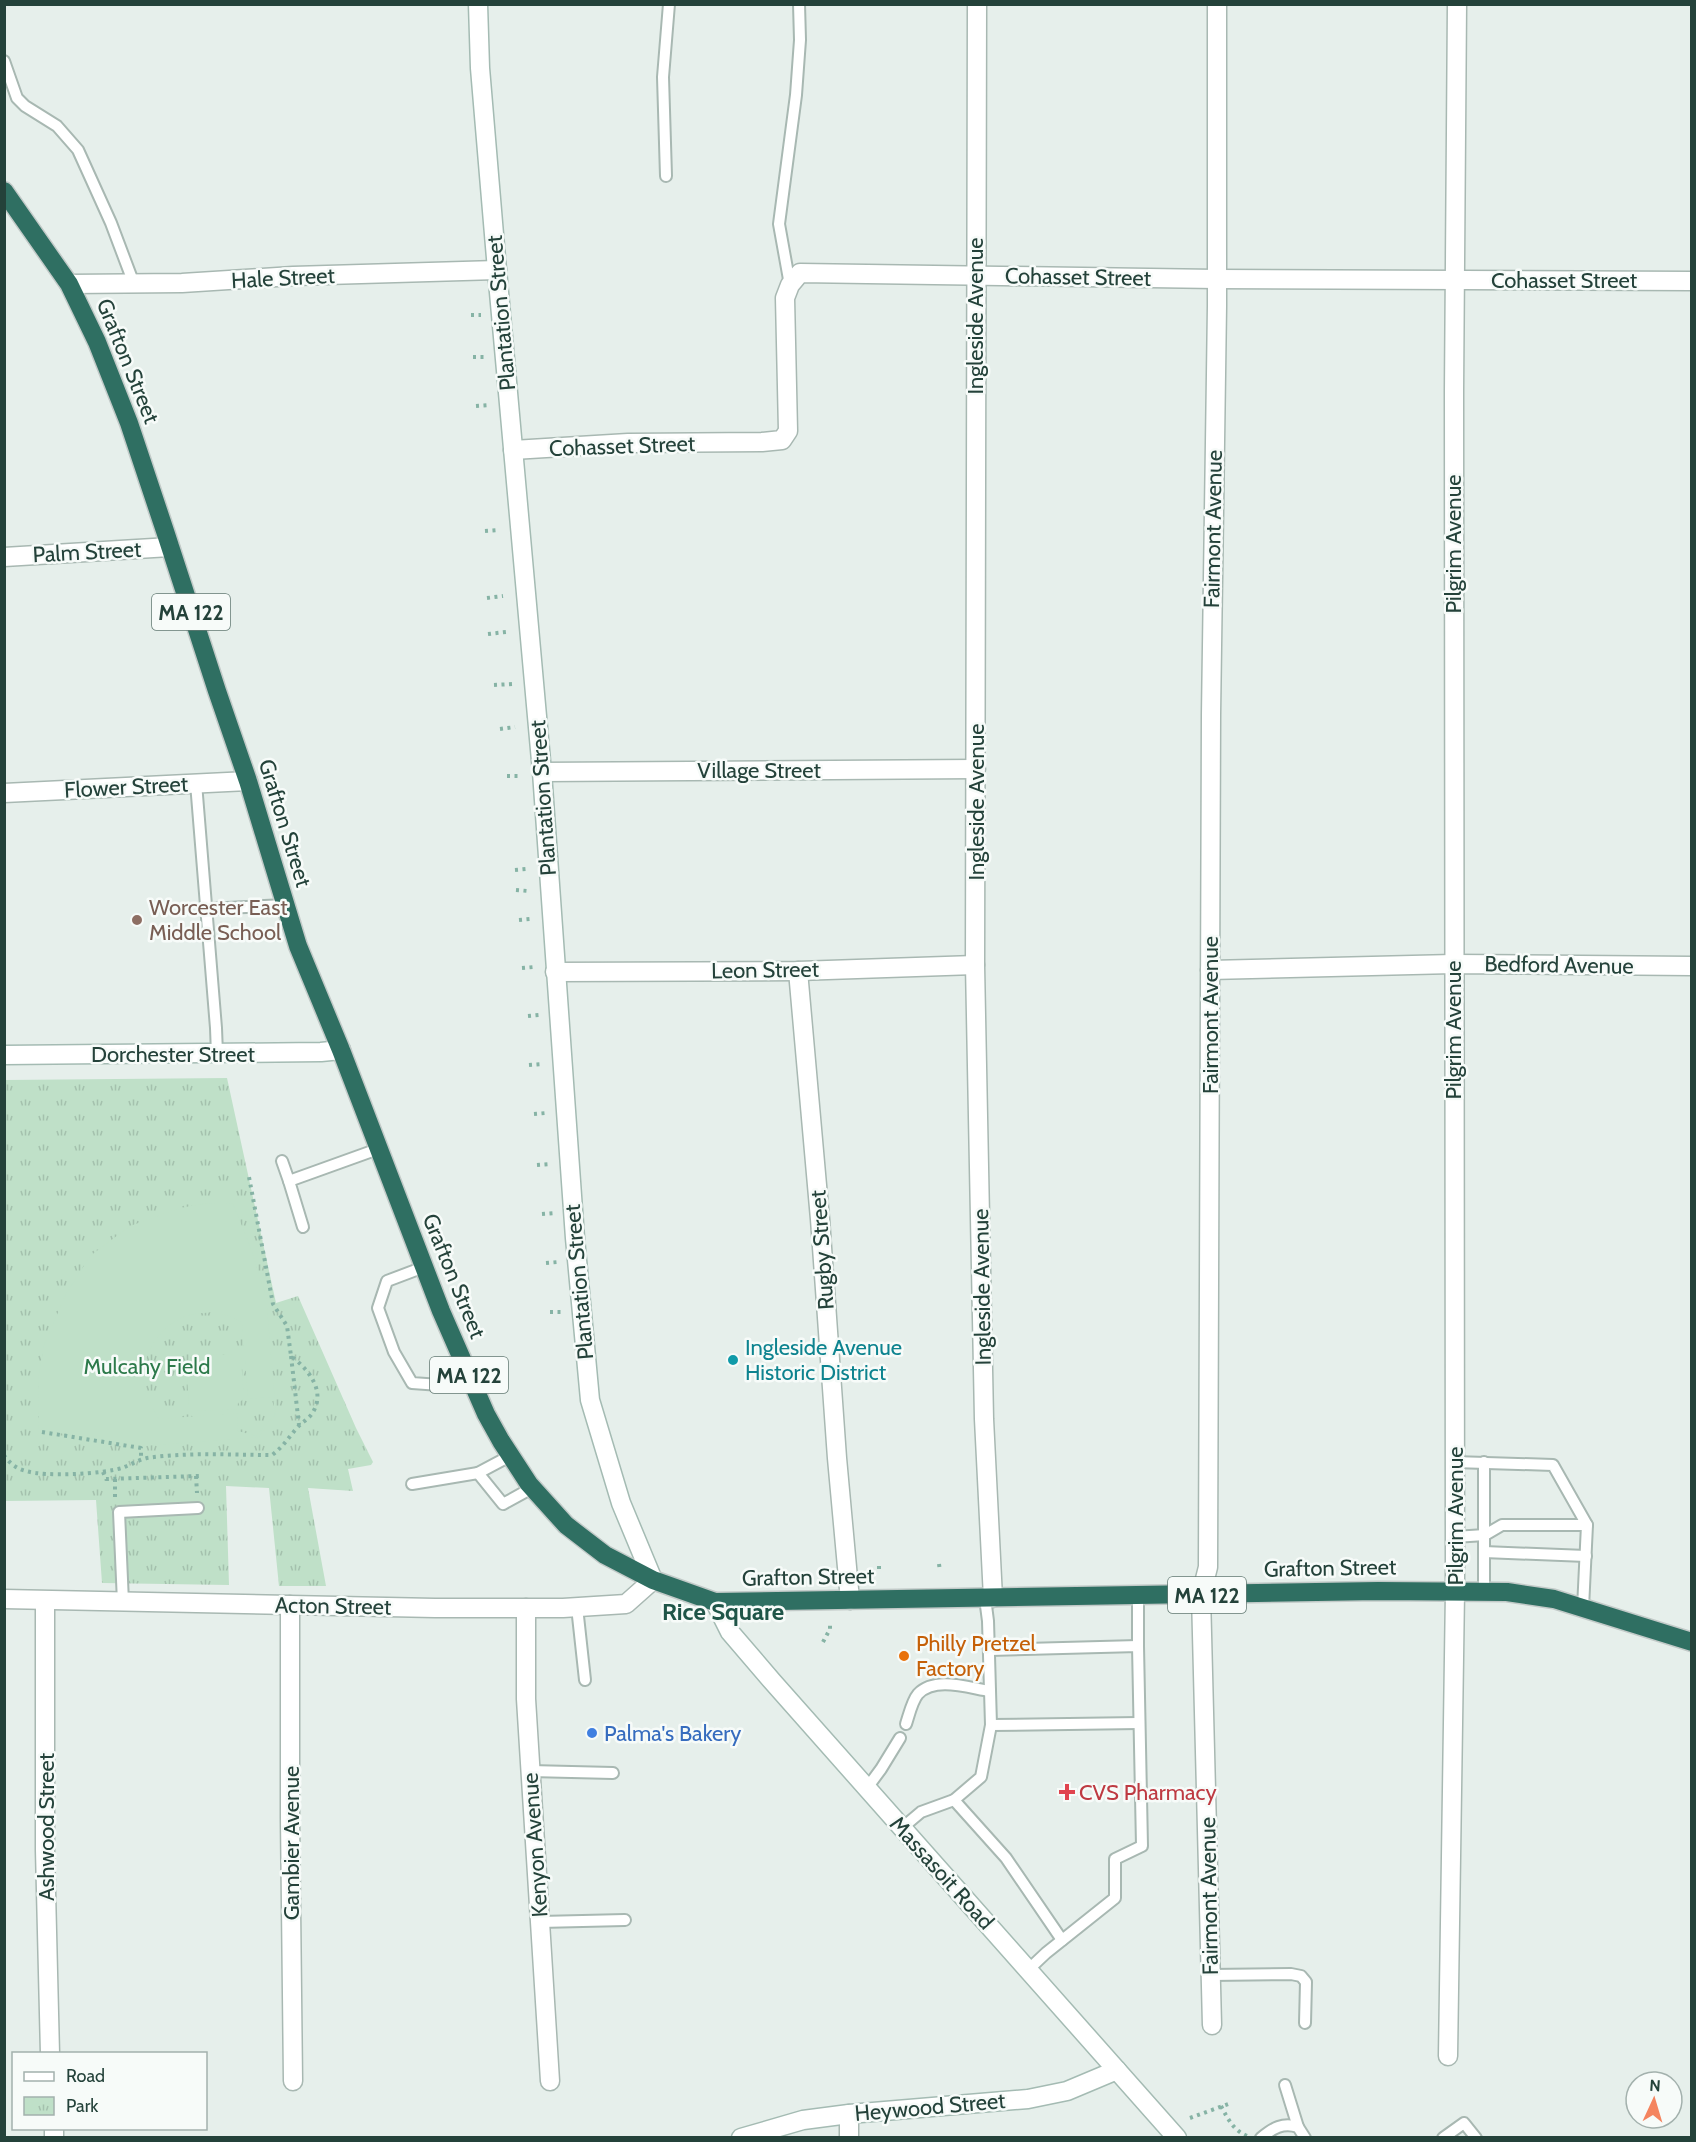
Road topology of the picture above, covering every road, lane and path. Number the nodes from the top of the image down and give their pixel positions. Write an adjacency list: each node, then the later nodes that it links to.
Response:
1 (477, 4): 10 (street, Plantation Street)
2 (669, 4): 8 (lane)
3 (799, 4): 17 (lane)
4 (977, 4): 11 (street, Ingleside Avenue)
5 (1216, 4): 12 (street, Fairmont Avenue)
6 (1457, 4): 13 (street, Pilgrim Avenue)
7 (4, 61): 16 (lane)
8 (666, 176)
9 (4, 191): 15 (highway, Grafton Street / MA 122)
10 (497, 270): 16 (street, Hale Street); 24 (street, Plantation Street)
11 (975, 276): 12 (street, Cohasset Street); 17 (street, Cohasset Street); 37 (street, Ingleside Avenue)
12 (1216, 279): 13 (street, Cohasset Street); 57 (street, Fairmont Avenue)
13 (1454, 280): 14 (street, Cohasset Street); 52 (street, Pilgrim Avenue)
14 (1692, 281)
15 (69, 284): 16 (street, Hale Street); 27 (highway, Grafton Street / MA 122)
16 (134, 284)
17 (790, 285): 24 (street, Cohasset Street)
18 (471, 315): 19 (path)
19 (481, 315)
20 (473, 357): 21 (path)
21 (485, 357)
22 (490, 405): 23 (path)
23 (476, 406)
24 (513, 450): 38 (street, Plantation Street)
25 (485, 531): 26 (path)
26 (498, 531)
27 (170, 547): 28 (street, Palm Street); 41 (highway, Grafton Street / MA 122)
28 (4, 557)
29 (503, 596): 30 (path)
30 (487, 598)
31 (506, 632): 32 (path)
32 (488, 633)
33 (512, 684): 34 (path)
34 (494, 685)
35 (515, 727): 36 (path)
36 (500, 729)
37 (976, 769): 38 (street, Village Street); 53 (street, Ingleside Avenue)
38 (542, 772): 59 (street, Plantation Street)
39 (507, 776): 40 (path)
40 (519, 776)
41 (248, 781): 42 (street, Flower Street); 48 (highway, Grafton Street / MA 122)
42 (196, 783): 43 (street, Flower Street); 49 (lane)
43 (4, 793)
44 (526, 869): 45 (path)
45 (515, 870)
46 (516, 890): 47 (path)
47 (528, 891)
48 (285, 905): 49 (lane); 62 (highway, Grafton Street / MA 122)
49 (207, 909): 63 (lane)
50 (530, 919): 51 (path)
51 (519, 920)
52 (1453, 964): 54 (street, Bedford Avenue); 57 (street, Bedford Avenue); 90 (street, Pilgrim Avenue)
53 (975, 965): 58 (street, Leon Street); 112 (street, Ingleside Avenue)
54 (1692, 966)
55 (534, 967): 56 (path)
56 (522, 968)
57 (1210, 970): 111 (street, Fairmont Avenue)
58 (798, 971): 59 (street, Leon Street); 115 (street, Rugby Street)
59 (555, 972): 107 (street, Plantation Street)
60 (538, 1015): 61 (path)
61 (528, 1016)
62 (341, 1050): 63 (street, Dorchester Street); 69 (highway, Grafton Street / MA 122)
63 (217, 1054): 64 (street, Dorchester Street)
64 (4, 1055)
65 (542, 1064): 66 (path)
66 (529, 1065)
67 (546, 1113): 68 (path)
68 (534, 1114)
69 (378, 1149): 74 (lane); 80 (highway, Grafton Street / MA 122)
70 (282, 1161): 74 (lane)
71 (550, 1164): 72 (path)
72 (537, 1165)
73 (249, 1178): 83 (path)
74 (289, 1181): 77 (lane)
75 (555, 1213): 76 (path)
76 (542, 1214)
77 (303, 1227)
78 (559, 1262): 79 (path)
79 (546, 1263)
80 (424, 1267): 84 (highway, Grafton Street / MA 122); 84 (lane)
81 (550, 1312): 82 (path)
82 (562, 1312)
83 (291, 1356): 85 (path); 85 (path)
84 (468, 1372): 88 (highway, Grafton Street / MA 122)
85 (299, 1426): 89 (path)
86 (42, 1432): 89 (path)
87 (4, 1455): 92 (path)
88 (510, 1456): 93 (lane); 96 (highway, Grafton Street / MA 122)
89 (141, 1460): 92 (path)
90 (1454, 1462): 91 (lane); 100 (street, Pilgrim Avenue)
91 (1484, 1462): 98 (lane); 99 (lane)
92 (103, 1472): 94 (path)
93 (478, 1473): 95 (lane); 96 (lane)
94 (199, 1476)
95 (412, 1484)
96 (532, 1488): 107 (highway, Grafton Street / MA 122)
97 (198, 1508): 116 (lane)
98 (1587, 1525): 99 (lane); 102 (lane)
99 (1485, 1535): 100 (lane); 101 (lane)
100 (1454, 1537): 108 (street, Pilgrim Avenue)
101 (1484, 1552): 102 (lane); 109 (lane)
102 (1586, 1556): 121 (lane)
103 (939, 1564): 105 (path)
104 (879, 1566): 106 (path)
105 (940, 1571)
106 (879, 1573)
107 (653, 1580): 117 (highway, Grafton Street / MA 122); 119 (street, Acton Street)
108 (1455, 1591): 109 (highway, Grafton Street / MA 122); 111 (highway, Grafton Street / MA 122); 146 (street, Pilgrim Avenue)
109 (1484, 1591): 121 (highway, Grafton Street / MA 122)
110 (1138, 1595): 111 (highway, Grafton Street / MA 122); 112 (highway, Grafton Street / MA 122); 125 (lane)
111 (1201, 1595): 142 (street, Fairmont Avenue)
112 (989, 1598): 115 (highway, Grafton Street / MA 122); 126 (lane)
113 (4, 1599): 114 (street, Acton Street)
114 (45, 1600): 116 (street, Acton Street); 145 (street, Ashwood Street)
115 (850, 1600): 117 (highway, Grafton Street / MA 122)
116 (123, 1602): 118 (street, Acton Street)
117 (715, 1602): 135 (street, Massasoit Road)
118 (290, 1605): 120 (street, Acton Street); 148 (street, Gambier Avenue)
119 (577, 1607): 120 (street, Acton Street); 127 (lane)
120 (526, 1608): 133 (street, Kenyon Avenue)
121 (1583, 1608): 124 (highway, Grafton Street / MA 122)
122 (830, 1623): 123 (path)
123 (823, 1642)
124 (1692, 1642)
125 (1138, 1646): 126 (lane); 129 (lane)
126 (988, 1650): 128 (lane)
127 (585, 1680)
128 (990, 1691): 130 (lane); 131 (lane)
129 (1139, 1723): 131 (lane); 140 (lane)
130 (906, 1724)
131 (991, 1725): 136 (lane)
132 (900, 1738): 135 (lane)
133 (530, 1771): 134 (lane); 139 (street, Kenyon Avenue)
134 (613, 1773)
135 (867, 1788): 137 (street, Massasoit Road)
136 (954, 1800): 137 (lane); 140 (lane)
137 (902, 1828): 141 (street, Massasoit Road)
138 (625, 1920): 139 (lane)
139 (540, 1922): 149 (street, Kenyon Avenue)
140 (1062, 1940): 141 (lane)
141 (1028, 1970): 147 (street, Massasoit Road)
142 (1211, 1975): 143 (lane); 144 (street, Fairmont Avenue)
143 (1305, 2023)
144 (1212, 2025)
145 (50, 2052)
146 (1448, 2056)
147 (1117, 2070): 153 (street, Heywood Street); 159 (street, Massasoit Road)
148 (293, 2081)
149 (550, 2081)
150 (1285, 2085): 155 (lane)
151 (1231, 2103): 152 (path)
152 (1221, 2106): 154 (path); 156 (path)
153 (849, 2114): 157 (street, Heywood Street); 158 (street)
154 (1190, 2118)
155 (1298, 2127): 161 (lane); 162 (lane)
156 (1239, 2135): 160 (path)
157 (741, 2138)
158 (849, 2138)
159 (1177, 2138)
160 (1251, 2138)
161 (1261, 2138)
162 (1305, 2138)
163 (1443, 2138): 164 (lane)
164 (1476, 2138)

